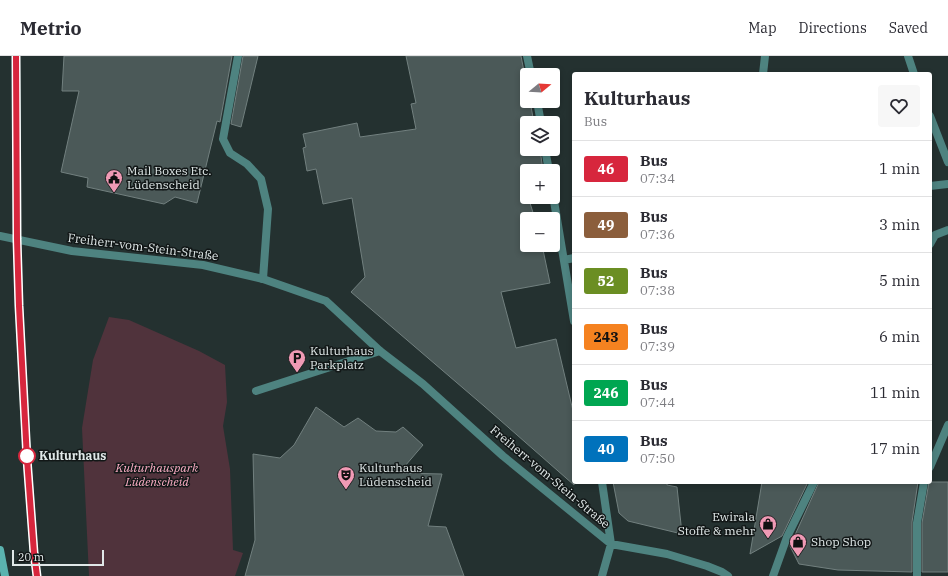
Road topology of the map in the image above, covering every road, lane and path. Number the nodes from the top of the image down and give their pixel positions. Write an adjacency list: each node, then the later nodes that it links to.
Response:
1 (16, 56): 16 (main road)
2 (238, 56): 20 (street)
3 (527, 56): 6 (street)
4 (765, 56): 7 (street)
5 (908, 56): 8 (street)
6 (530, 68)
7 (764, 72)
8 (913, 72)
9 (932, 121): 10 (street)
10 (948, 162)
11 (948, 184): 12 (street)
12 (932, 186)
13 (555, 204): 19 (street)
14 (948, 230): 17 (street)
15 (0, 236): 16 (street, Freiherr-vom-Stein-Straße)
16 (17, 239): 20 (street, Freiherr-vom-Stein-Straße); 32 (main road)
17 (932, 240)
18 (572, 258): 19 (street)
19 (564, 260): 21 (street)
20 (263, 279): 22 (street, Freiherr-vom-Stein-Straße)
21 (572, 308)
22 (380, 351): 23 (street); 29 (street, Freiherr-vom-Stein-Straße)
23 (256, 391)
24 (948, 425): 25 (street)
25 (932, 463)
26 (602, 484): 29 (street)
27 (813, 484): 35 (street)
28 (924, 484): 36 (street)
29 (611, 544): 33 (street); 34 (street, Freiherr-vom-Stein-Straße)
30 (0, 550): 31 (main road)
31 (5, 576)
32 (37, 576)
33 (602, 576)
34 (728, 576)
35 (773, 576)
36 (917, 576)

